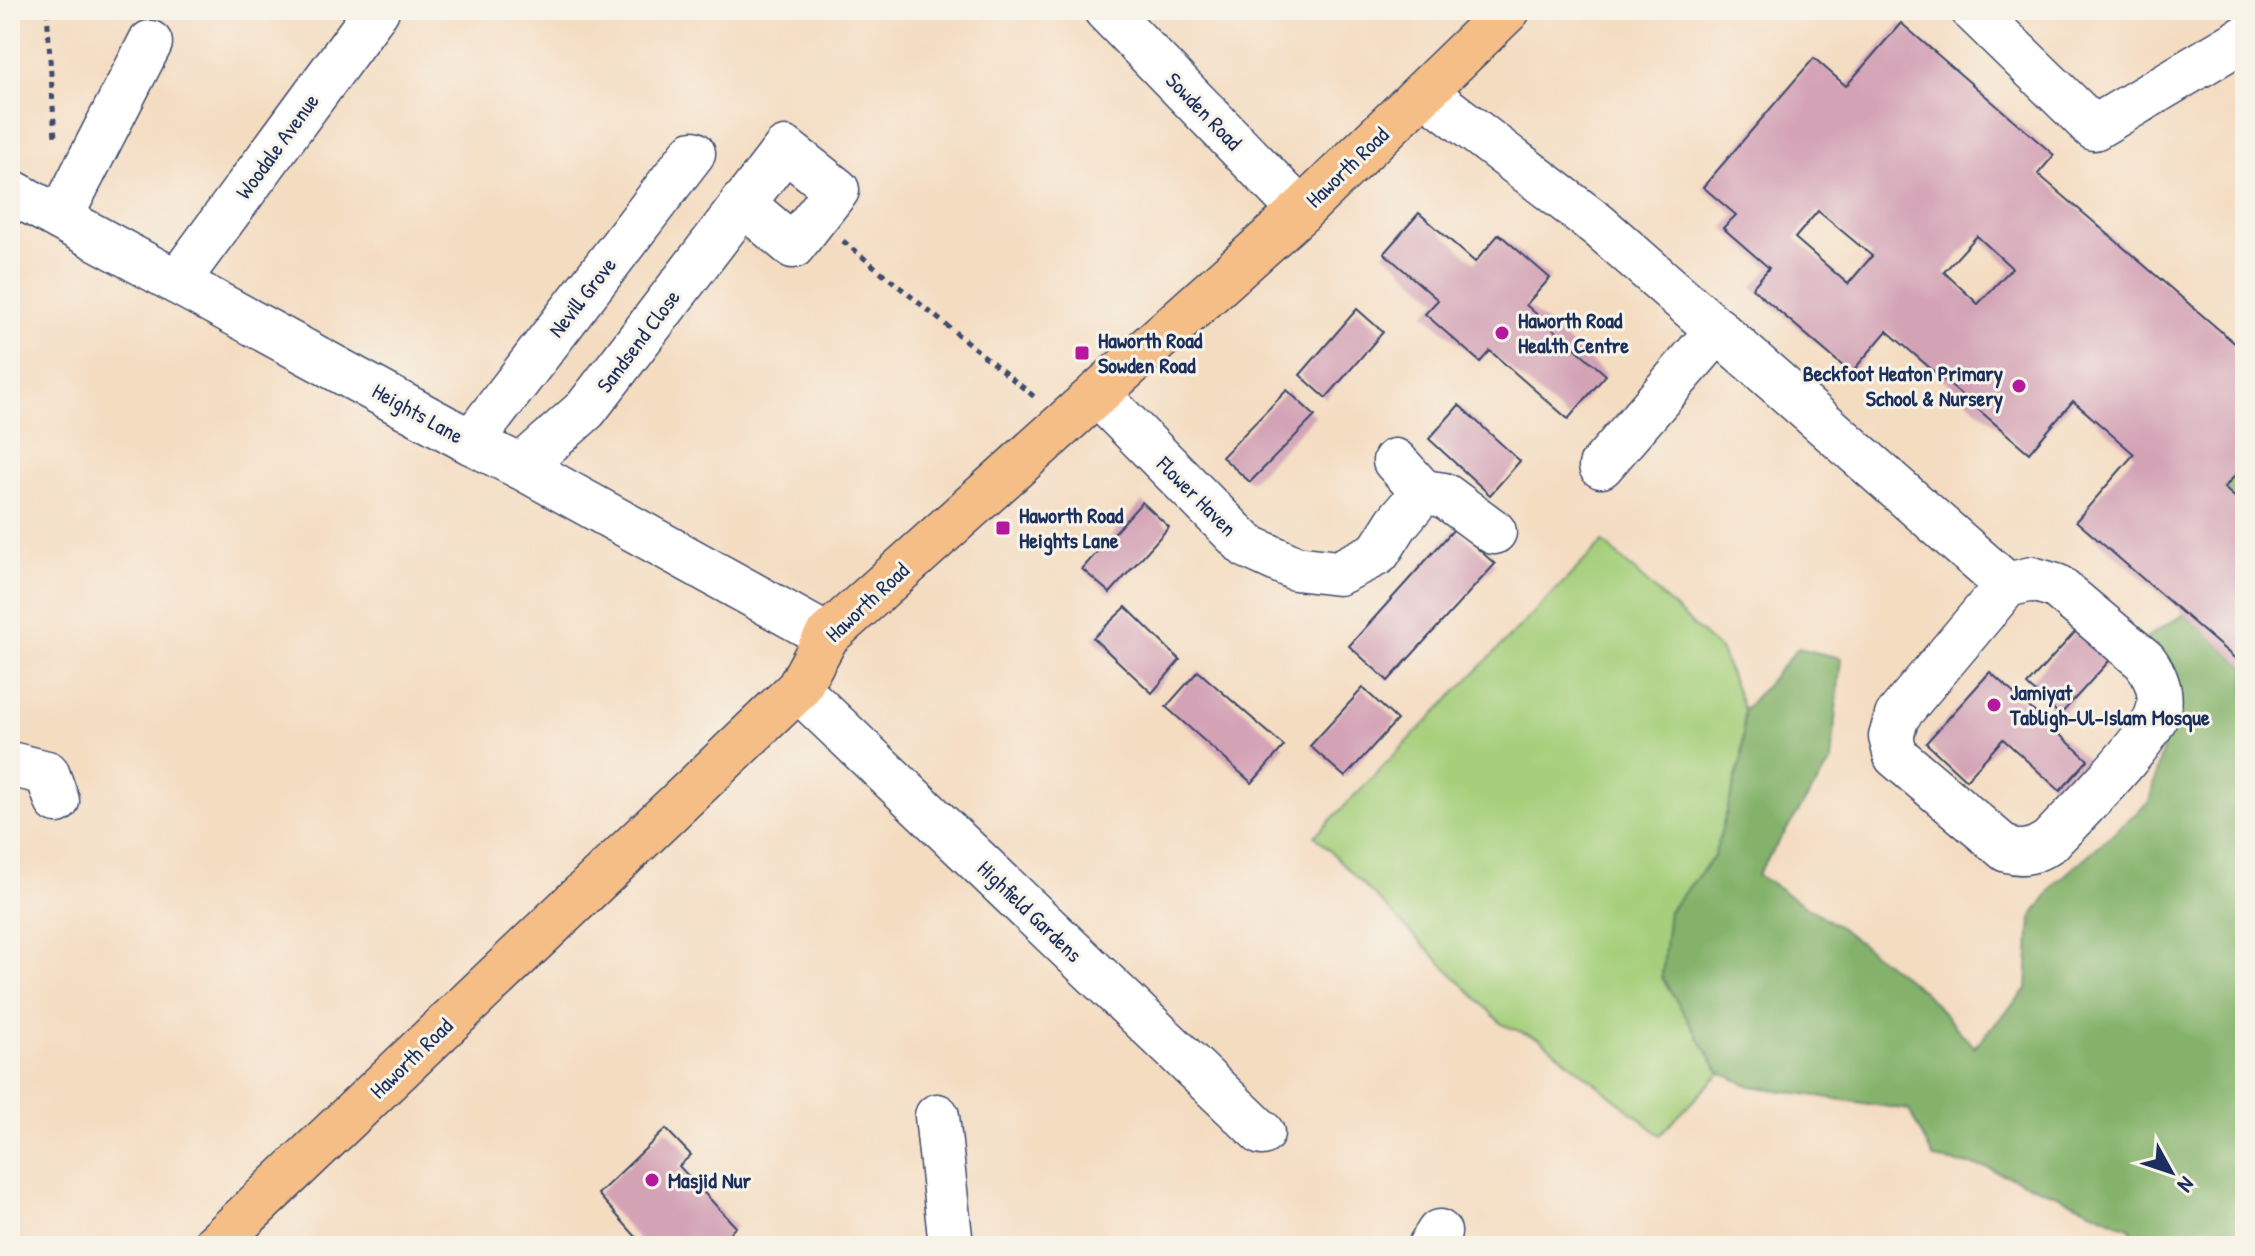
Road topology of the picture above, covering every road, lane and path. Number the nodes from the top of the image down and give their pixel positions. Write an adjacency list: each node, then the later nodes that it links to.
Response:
1 (47, 10): 9 (path)
2 (377, 10): 16 (street, Woodale Avenue)
3 (1106, 10): 13 (street, Sowden Road)
4 (1508, 10): 8 (main road, Haworth Road)
5 (1973, 10): 6 (street)
6 (2245, 38)
7 (150, 43): 14 (street)
8 (1424, 92): 13 (main road, Haworth Road); 17 (street)
9 (55, 144)
10 (693, 153): 20 (street, Nevill Grove)
11 (13, 202): 14 (street, Heights Lane)
12 (742, 203): 15 (street, Sandsend Close); 15 (street, Sandsend Close); 22 (street, Sandsend Close)
13 (1301, 211): 18 (main road, Haworth Road)
14 (60, 218): 16 (street, Heights Lane)
15 (815, 218): 19 (path)
16 (177, 282): 20 (street, Heights Lane)
17 (1718, 330): 21 (street); 24 (street)
18 (1097, 394): 19 (main road, Haworth Road); 23 (street, Flower Haven)
19 (1065, 423): 25 (main road, Haworth Road)
20 (471, 442): 22 (street, Heights Lane)
21 (1601, 466)
22 (521, 467): 25 (street, Heights Lane)
23 (1494, 532)
24 (2007, 585): 24 (street)
25 (827, 636): 26 (main road, Haworth Road)
26 (798, 689): 30 (street, Highfield Gardens); 31 (main road, Haworth Road)
27 (10, 764): 28 (street)
28 (57, 801)
29 (937, 1116): 32 (street)
30 (1262, 1133)
31 (214, 1246)
32 (951, 1246)

